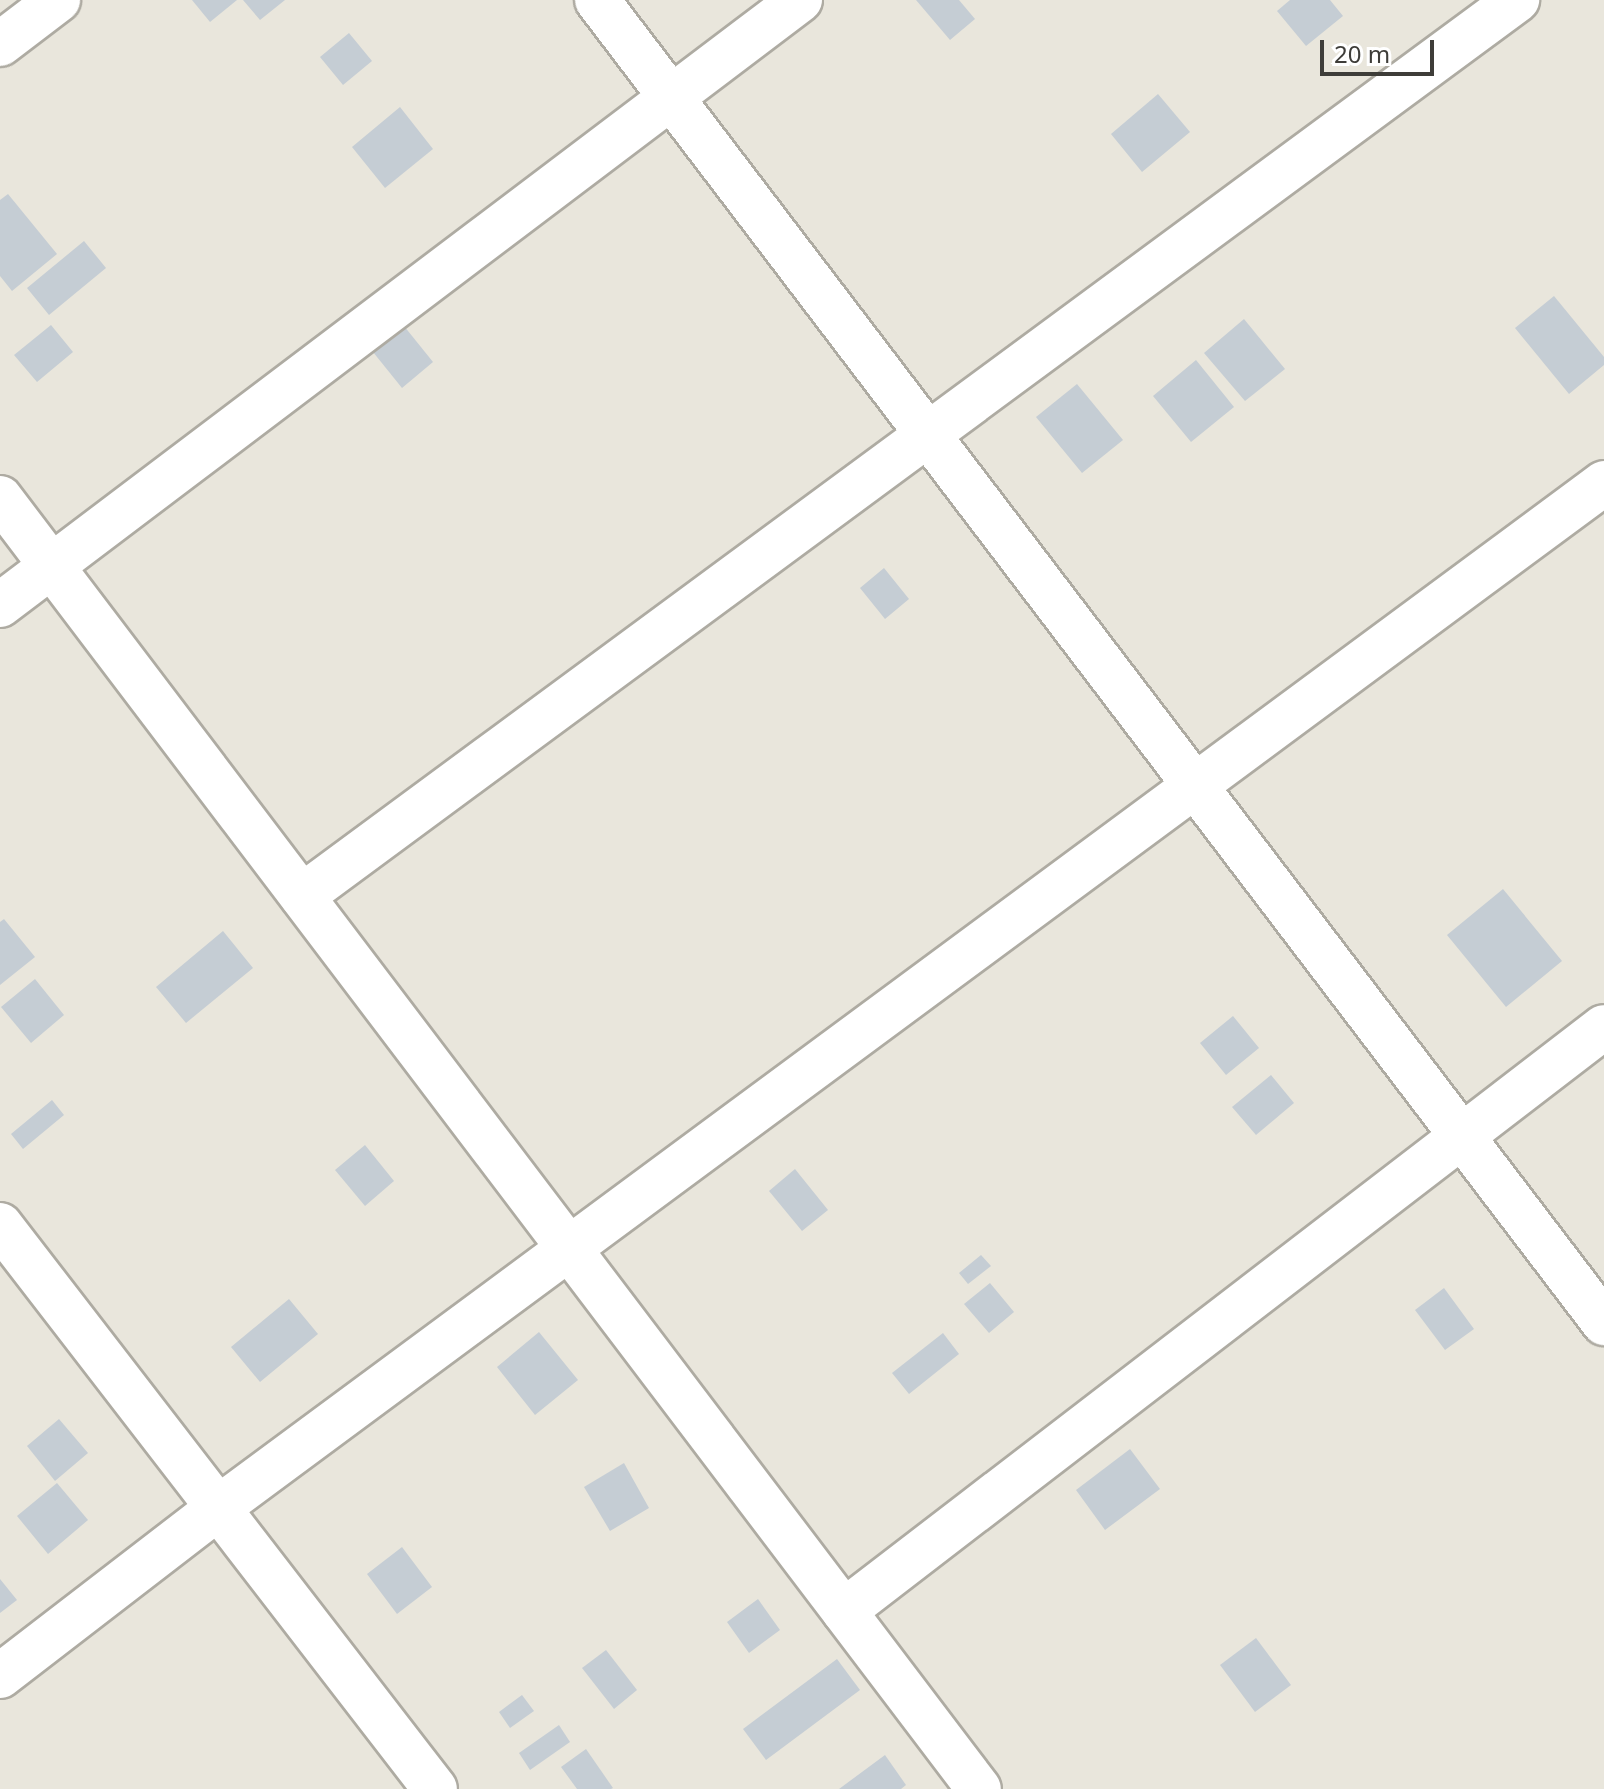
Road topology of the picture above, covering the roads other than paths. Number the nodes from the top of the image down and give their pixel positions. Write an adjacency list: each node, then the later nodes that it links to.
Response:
1 (58, 0): 5 (street)
2 (597, 0): 6 (street)
3 (800, 0): 6 (street)
4 (1517, 0): 7 (street)
5 (0, 44)
6 (671, 97): 7 (street); 10 (street)
7 (928, 435): 12 (street); 13 (street)
8 (1604, 483): 12 (street)
9 (0, 498): 10 (street)
10 (51, 565): 11 (street); 13 (street)
11 (0, 605)
12 (1195, 787): 15 (street); 17 (street)
13 (302, 896): 17 (street)
14 (1604, 1027): 15 (street)
15 (1461, 1137): 18 (street); 20 (street)
16 (0, 1225): 19 (street)
17 (569, 1249): 19 (street); 20 (street)
18 (1604, 1323)
19 (218, 1508): 21 (street); 22 (street)
20 (844, 1611): 23 (street)
21 (0, 1676)
22 (435, 1789)
23 (979, 1789)

